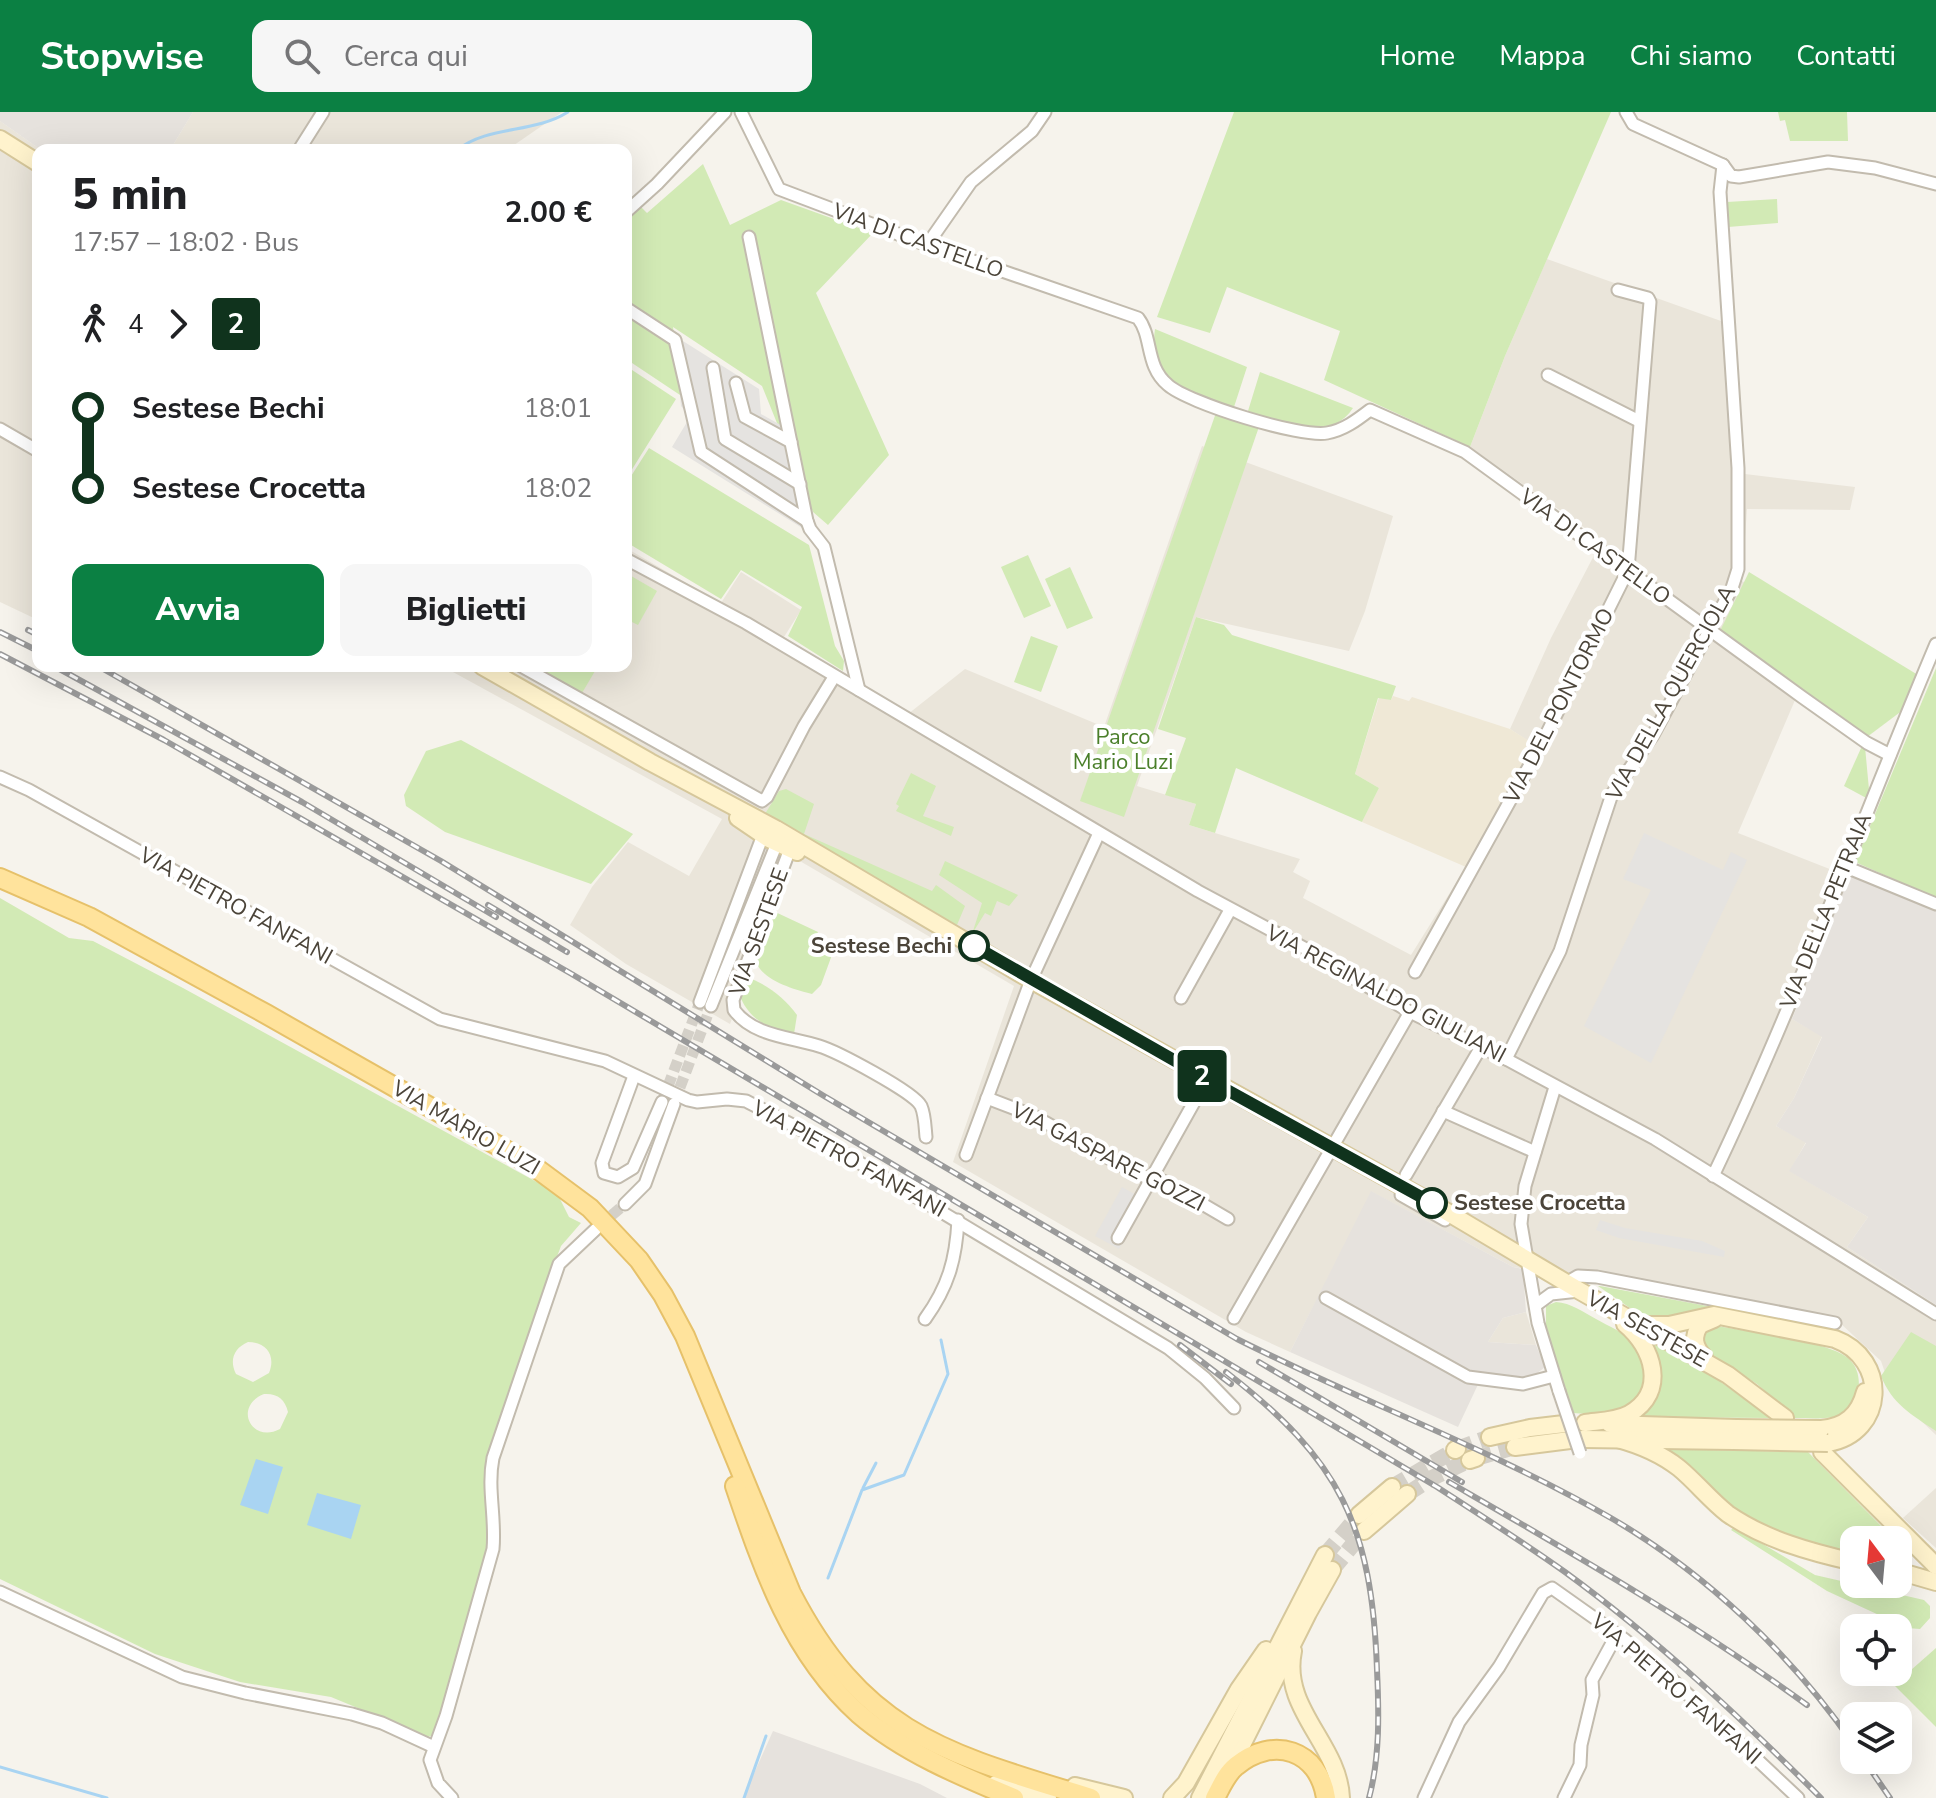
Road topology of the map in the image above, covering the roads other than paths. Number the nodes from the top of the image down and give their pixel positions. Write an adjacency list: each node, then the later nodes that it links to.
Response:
1 (323, 112): 7 (street)
2 (725, 112): 11 (street)
3 (741, 112): 13 (street, VIA DI CASTELLO)
4 (1045, 112): 13 (street)
5 (1626, 112): 9 (street)
6 (0, 139): 8 (main road)
7 (303, 144)
8 (32, 159)
9 (1723, 165): 10 (street); 27 (street, VIA DELLA QUERCIOLA)
10 (1936, 184)
11 (632, 207)
12 (749, 237): 21 (street)
13 (927, 245): 26 (street, VIA DI CASTELLO)
14 (1618, 290): 19 (street, VIA DEL PONTORMO)
15 (632, 312): 24 (street)
16 (713, 368): 23 (street)
17 (1548, 375): 19 (street)
18 (736, 383): 21 (street)
19 (1639, 421): 26 (street, VIA DEL PONTORMO)
20 (0, 429): 22 (street)
21 (791, 442): 23 (street)
22 (32, 448)
23 (800, 484): 24 (street)
24 (807, 521): 32 (street)
25 (632, 562): 31 (street, VIA REGINALDO GIULIANI)
26 (1628, 570): 27 (street, VIA DI CASTELLO); 47 (street, VIA DEL PONTORMO)
27 (1708, 630): 33 (street, VIA DI CASTELLO); 53 (street, VIA DELLA QUERCIOLA)
28 (1936, 644): 33 (street, VIA DELLA PETRAIA)
29 (493, 672): 35 (main road, VIA SESTESE)
30 (532, 672): 31 (street)
31 (834, 677): 32 (street, VIA REGINALDO GIULIANI)
32 (859, 690): 37 (street, VIA REGINALDO GIULIANI)
33 (1890, 755): 40 (street, VIA DELLA PETRAIA)
34 (0, 777): 54 (street, VIA PIETRO FANFANI)
35 (681, 777): 36 (main road, VIA SESTESE); 38 (main road, VIA SESTESE)
36 (734, 806): 38 (street); 39 (main road, VIA SESTESE)
37 (1099, 833): 45 (street, VIA REGINALDO GIULIANI); 48 (street)
38 (775, 841): 39 (street); 43 (main road, VIA SESTESE); 50 (street); 59 (street, VIA SESTESE)
39 (817, 852): 43 (main road, VIA SESTESE)
40 (1846, 867): 44 (street); 64 (street, VIA DELLA PETRAIA)
41 (0, 878): 46 (main road, VIA MARIO LUZI)
42 (0, 888): 46 (main road, VIA MARIO LUZI)
43 (900, 902): 48 (main road, VIA SESTESE)
44 (1936, 904)
45 (1230, 910): 49 (street); 51 (street, VIA REGINALDO GIULIANI)
46 (138, 944): 83 (main road, VIA MARIO LUZI)
47 (1415, 972)
48 (1031, 980): 55 (main road, VIA SESTESE); 57 (street)
49 (1181, 998)
50 (705, 1004)
51 (1410, 1012): 52 (street, VIA REGINALDO GIULIANI); 60 (street)
52 (1481, 1047): 53 (street, VIA REGINALDO GIULIANI); 58 (street)
53 (1506, 1059): 56 (street, VIA REGINALDO GIULIANI)
54 (634, 1076): 66 (street); 68 (street, VIA PIETRO FANFANI)
55 (1207, 1079): 60 (main road, VIA SESTESE); 65 (street)
56 (1555, 1087): 61 (street); 64 (street, VIA REGINALDO GIULIANI)
57 (987, 1098): 62 (street); 65 (street, VIA GASPARE GOZZI)
58 (1443, 1111): 61 (street); 63 (street)
59 (926, 1137)
60 (1330, 1151): 71 (main road, VIA SESTESE); 76 (street)
61 (1535, 1152): 71 (street)
62 (966, 1155)
63 (1406, 1175)
64 (1713, 1176): 75 (street, VIA REGINALDO GIULIANI)
65 (1151, 1178): 67 (street, VIA GASPARE GOZZI); 70 (street)
66 (625, 1204)
67 (1228, 1219)
68 (958, 1220): 77 (street); 84 (street, VIA PIETRO FANFANI)
69 (596, 1229): 102 (street)
70 (1118, 1238)
71 (1526, 1258): 72 (main road, VIA SESTESE); 74 (street)
72 (1580, 1291): 74 (street); 79 (main road, VIA SESTESE); 80 (street); 86 (main road)
73 (1326, 1298): 82 (street)
74 (1536, 1305): 82 (street)
75 (1936, 1314)
76 (1234, 1318)
77 (925, 1319)
78 (1732, 1319): 79 (main road); 81 (main road); 90 (main road)
79 (1638, 1323): 81 (main road, VIA SESTESE)
80 (1835, 1323)
81 (1715, 1367): 85 (main road, VIA SESTESE)
82 (1554, 1376): 86 (street, bridge)
83 (711, 1399): 103 (main road, VIA MARIO LUZI); 105 (main road, VIA MARIO LUZI)
84 (1234, 1408)
85 (1785, 1418)
86 (1576, 1434): 87 (main road); 88 (main road); 89 (main road); 91 (main road)
87 (1735, 1434): 89 (main road); 90 (main road, bridge)
88 (1490, 1437)
89 (1618, 1439): 94 (main road)
90 (1824, 1441): 95 (main road)
91 (1515, 1447)
92 (1399, 1490): 93 (main road)
93 (1361, 1523)
94 (1840, 1558)
95 (1936, 1566)
96 (1912, 1575): 97 (main road)
97 (1936, 1582)
98 (0, 1592): 102 (street)
99 (1295, 1610): 101 (main road); 111 (main road); 112 (main road)
100 (1617, 1634): 116 (street, VIA PIETRO FANFANI); 117 (street); 118 (street, VIA PIETRO FANFANI)
101 (1296, 1636): 104 (main road); 115 (main road)
102 (434, 1747): 106 (street)
103 (984, 1765): 109 (main road, VIA MARIO LUZI); 110 (main road)
104 (1227, 1776): 113 (main road); 114 (main road)
105 (968, 1777): 107 (main road, VIA MARIO LUZI); 108 (main road)
106 (452, 1798)
107 (1014, 1798)
108 (1048, 1798)
109 (1091, 1798)
110 (1124, 1798)
111 (1172, 1798)
112 (1200, 1798)
113 (1215, 1798)
114 (1326, 1798)
115 (1341, 1798)
116 (1424, 1798)
117 (1564, 1798)
118 (1798, 1798)

